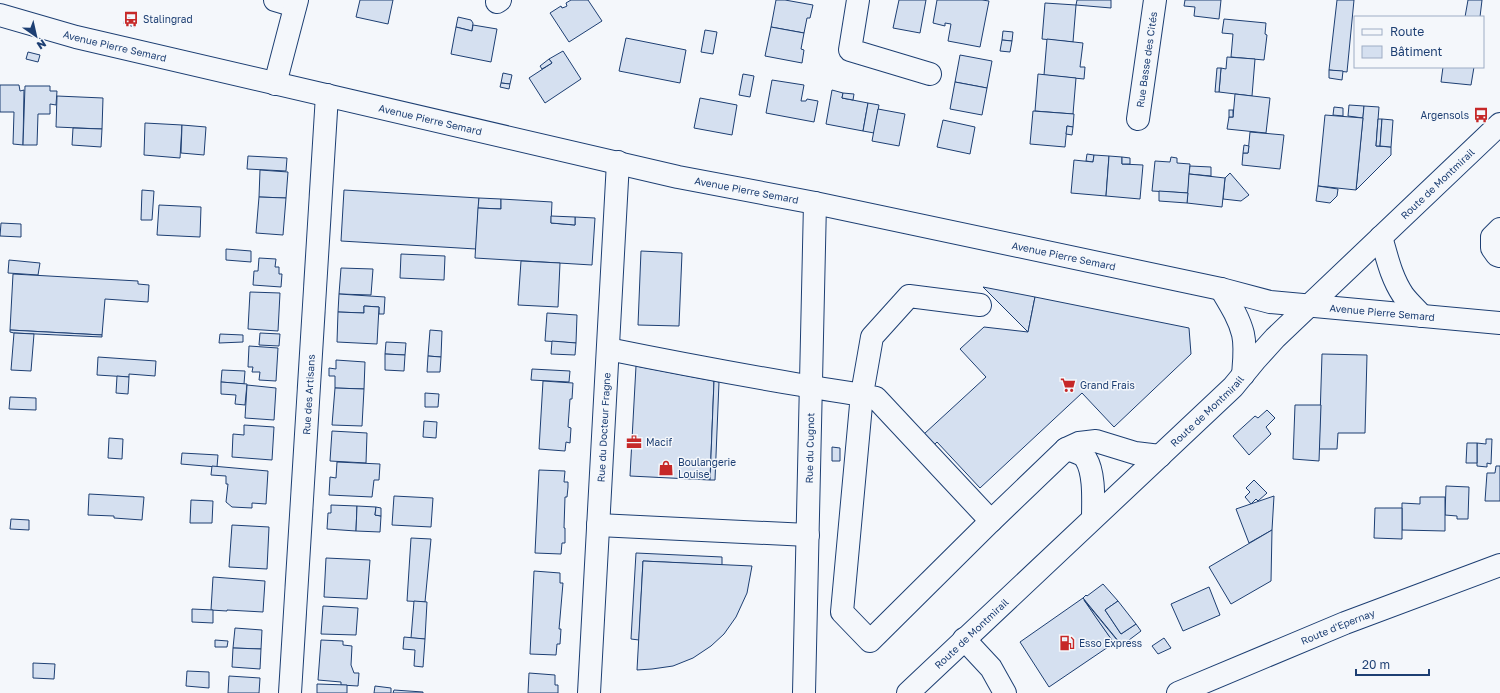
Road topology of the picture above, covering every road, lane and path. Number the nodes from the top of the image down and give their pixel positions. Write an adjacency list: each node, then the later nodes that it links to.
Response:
1 (275, 0): 4 (main road)
2 (858, 0): 6 (main road)
3 (1155, 0): 9 (main road, Rue Basse des Cités)
4 (296, 3): 7 (main road)
5 (0, 15): 7 (main road, Avenue Pierre Semard)
6 (930, 74)
7 (275, 84): 8 (main road, Avenue Pierre Semard)
8 (327, 95): 11 (main road, Avenue Pierre Semard); 33 (main road, Rue des Artisans)
9 (1138, 118)
10 (1500, 126): 14 (main road, Route de Montmirail)
11 (618, 162): 12 (main road, Avenue Pierre Semard); 21 (main road, Rue du Docteur Fragne)
12 (815, 203): 16 (main road, Avenue Pierre Semard); 23 (main road, Rue du Cugnot)
13 (1500, 229): 15 (main road)
14 (1381, 236): 18 (main road, Route de Montmirail); 19 (main road)
15 (1500, 256)
16 (1221, 289): 18 (main road, Avenue Pierre Semard); 22 (main road)
17 (980, 305): 24 (main road)
18 (1308, 306): 19 (main road, Avenue Pierre Semard); 22 (main road, Route de Montmirail)
19 (1422, 316): 20 (main road, Avenue Pierre Semard)
20 (1500, 323)
21 (608, 349): 23 (main road); 29 (main road, Rue du Docteur Fragne)
22 (1243, 375): 26 (main road, Route de Montmirail)
23 (811, 387): 24 (main road); 30 (main road, Rue du Cugnot)
24 (862, 394): 28 (main road); 28 (main road)
25 (1066, 449): 26 (main road); 27 (main road); 28 (main road)
26 (1160, 456): 27 (main road, Route de Montmirail)
27 (1094, 518): 32 (main road, Route de Montmirail)
28 (991, 521)
29 (598, 525): 30 (main road); 34 (main road, Rue du Docteur Fragne)
30 (808, 535): 35 (main road, Rue du Cugnot)
31 (1500, 565): 38 (main road, Route d'Epernay)
32 (964, 639): 36 (main road, Route de Montmirail); 37 (main road)
33 (290, 693)
34 (589, 693)
35 (804, 693)
36 (908, 693)
37 (1005, 693)
38 (1178, 693)

